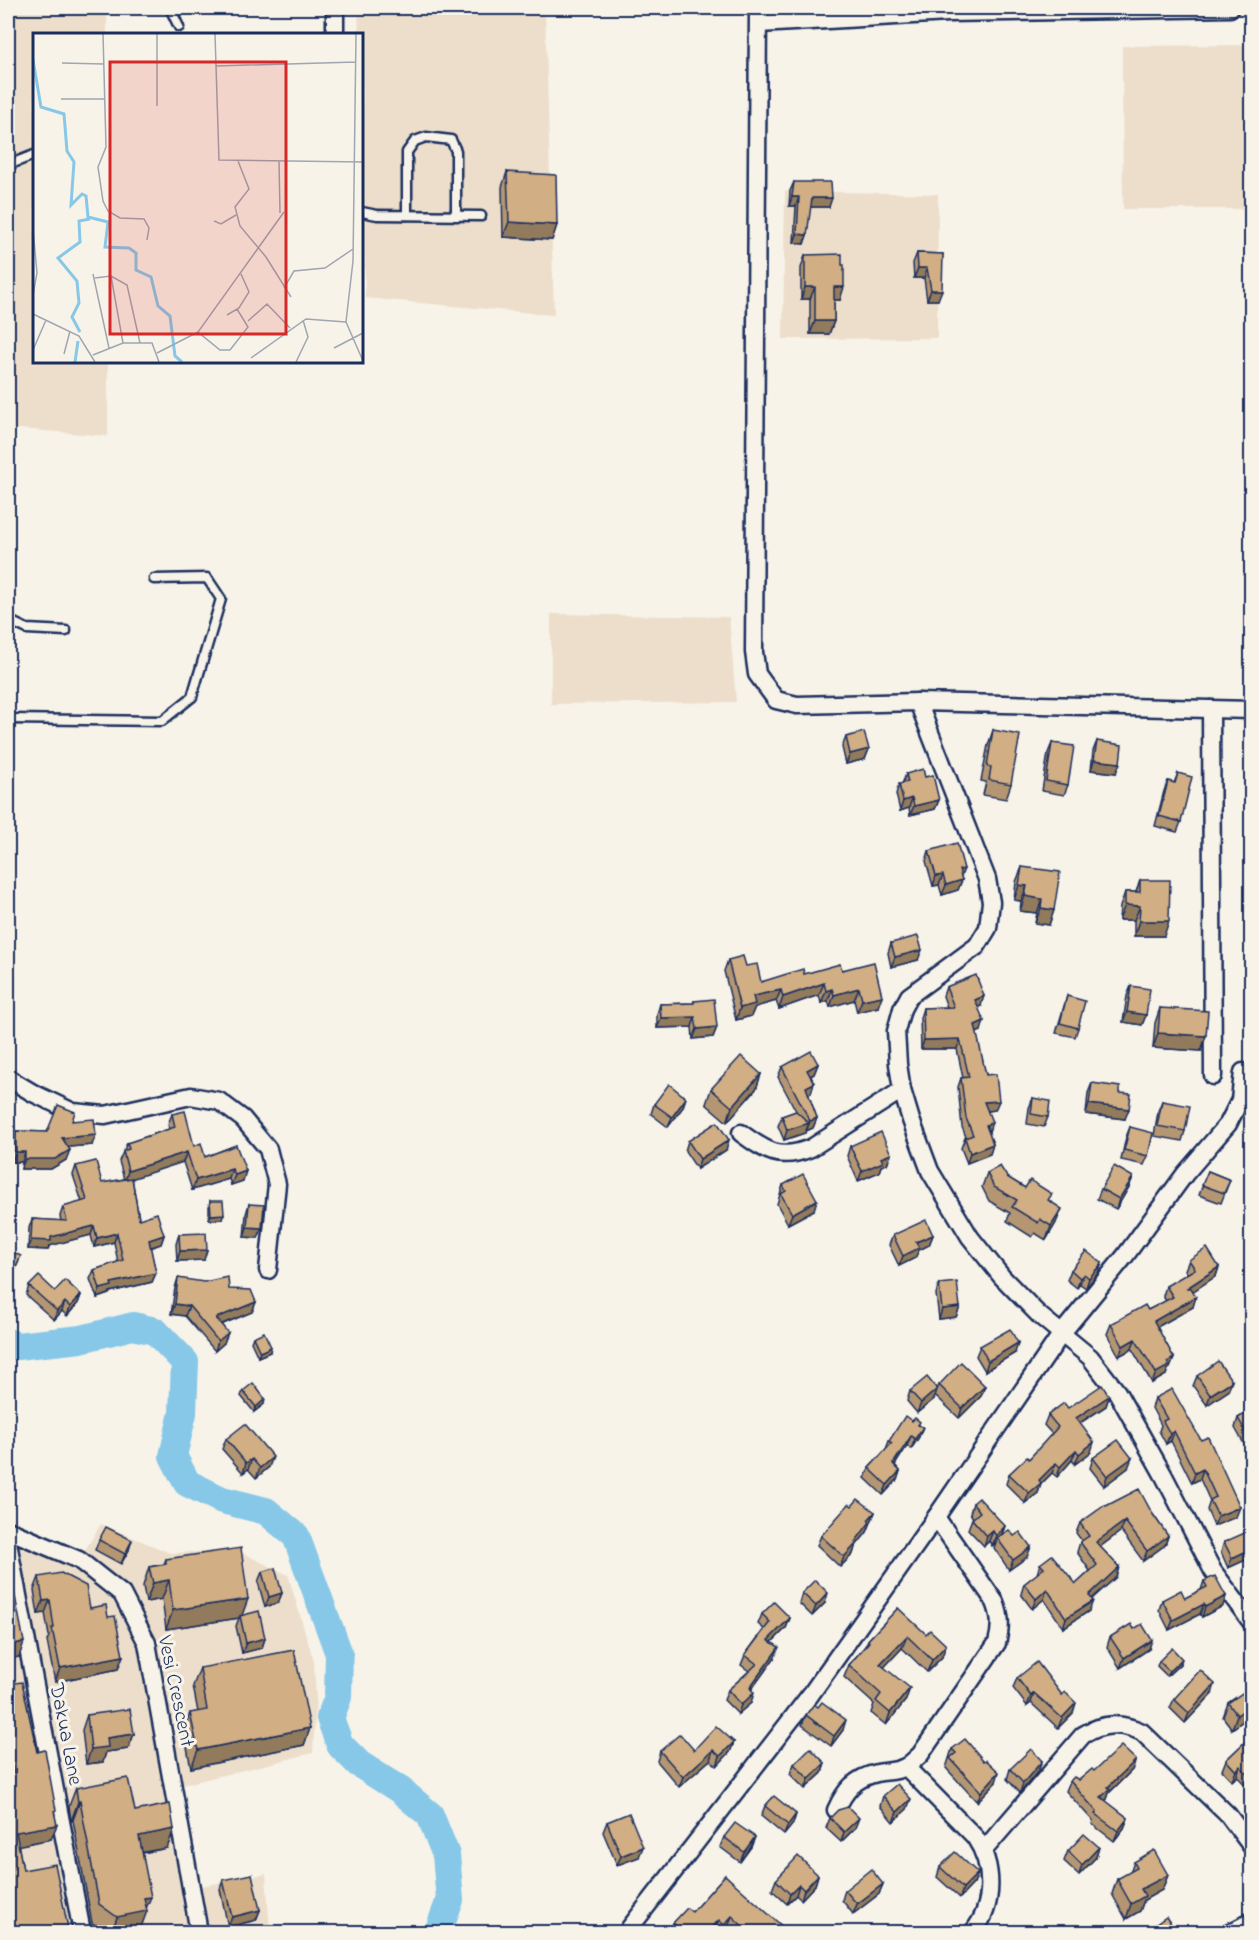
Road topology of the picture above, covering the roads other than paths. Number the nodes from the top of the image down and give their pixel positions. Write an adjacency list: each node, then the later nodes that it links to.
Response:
1 (170, 8): 6 (lane)
2 (335, 8): 7 (street)
3 (1116, 8): 4 (street); 5 (street)
4 (1230, 8)
5 (759, 16): 17 (street)
6 (179, 27)
7 (335, 33)
8 (33, 155): 9 (lane)
9 (8, 165)
10 (363, 212): 11 (lane)
11 (407, 215): 12 (lane); 12 (lane)
12 (456, 216): 13 (lane)
13 (481, 216)
14 (154, 579): 20 (lane)
15 (8, 620): 16 (lane)
16 (66, 631)
17 (918, 702): 18 (street); 24 (street)
18 (1211, 709): 19 (street); 22 (street)
19 (1251, 710)
20 (8, 719)
21 (1243, 1072): 27 (street)
22 (1213, 1076)
23 (8, 1078): 26 (street)
24 (902, 1090): 25 (street); 27 (street)
25 (741, 1133)
26 (267, 1270)
27 (1062, 1333): 28 (street); 31 (street)
28 (936, 1517): 32 (street); 37 (street)
29 (8, 1530): 39 (street, Vesi Crescent)
30 (8, 1543): 38 (street, Dakua Lane)
31 (1250, 1616)
32 (906, 1767): 33 (street); 35 (street)
33 (836, 1810)
34 (1251, 1847): 35 (street)
35 (984, 1850): 40 (street)
36 (1251, 1921): 41 (street)
37 (628, 1931)
38 (82, 1932)
39 (199, 1932)
40 (973, 1932)
41 (1231, 1932)

